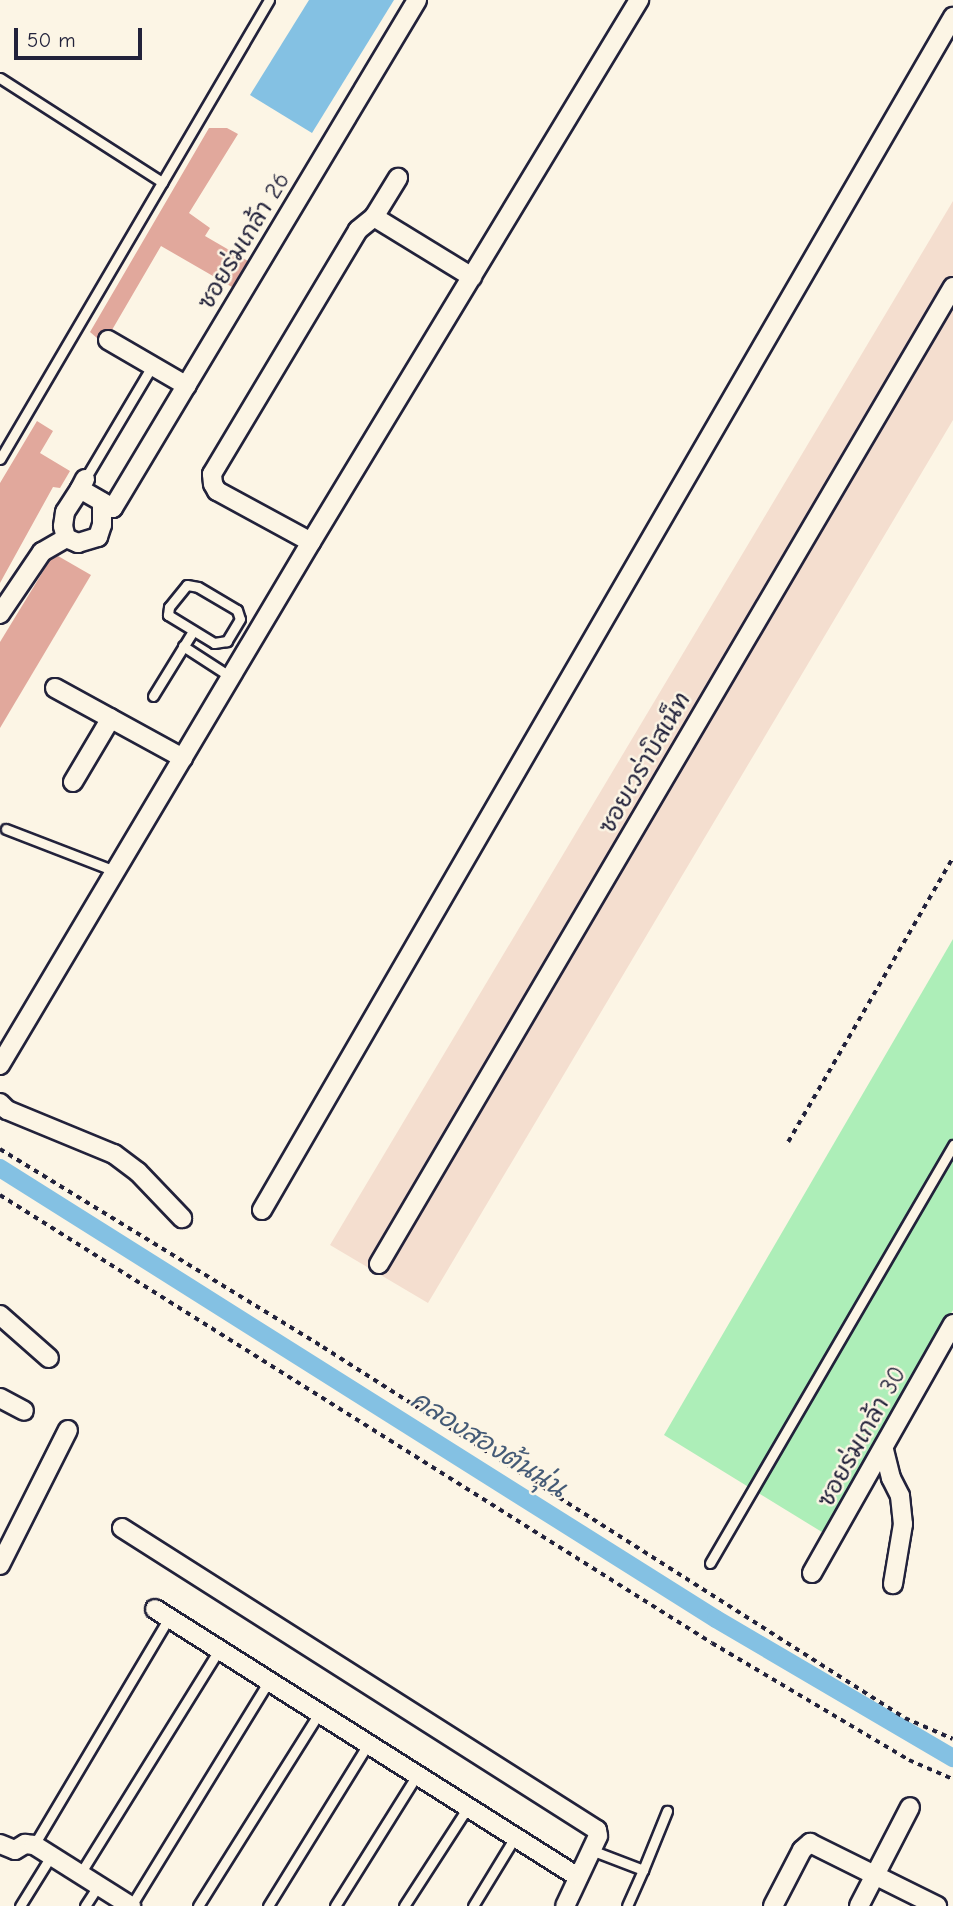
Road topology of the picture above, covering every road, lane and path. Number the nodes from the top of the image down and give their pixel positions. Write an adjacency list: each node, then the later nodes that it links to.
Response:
1 (269, 0): 7 (lane)
2 (417, 0): 13 (street, ซอยร่มเกล้า 26)
3 (639, 0): 9 (street)
4 (953, 17): 37 (street)
5 (0, 78): 7 (lane)
6 (398, 178): 8 (street)
7 (162, 182): 14 (lane)
8 (374, 217): 9 (street); 18 (street)
9 (472, 277): 18 (street)
10 (953, 288): 39 (street, ซอยเวร่าบิสเน็ท)
11 (108, 340): 12 (street)
12 (152, 366): 13 (street); 15 (lane)
13 (187, 386): 16 (street, ซอยร่มเกล้า 26)
14 (0, 459)
15 (83, 484): 16 (street); 17 (street)
16 (107, 505): 17 (street)
17 (66, 538): 19 (street)
18 (311, 542): 22 (street)
19 (0, 614)
20 (193, 631): 20 (lane); 21 (lane)
21 (183, 646): 22 (lane); 24 (lane)
22 (231, 677): 26 (street)
23 (55, 688): 25 (street)
24 (153, 696)
25 (111, 718): 26 (street); 27 (street)
26 (183, 758): 30 (street)
27 (73, 782)
28 (6, 829): 30 (lane)
29 (953, 857): 33 (path)
30 (115, 871): 31 (street)
31 (0, 1065)
32 (0, 1103): 38 (street)
33 (788, 1142)
34 (953, 1145): 48 (lane)
35 (0, 1149): 56 (path)
36 (0, 1195): 59 (path)
37 (262, 1210)
38 (182, 1218)
39 (379, 1265)
40 (0, 1315): 42 (street)
41 (953, 1324): 46 (street, ซอยร่มเกล้า 30)
42 (49, 1358)
43 (0, 1398): 44 (street)
44 (24, 1410)
45 (68, 1430): 49 (street)
46 (884, 1450): 50 (street, ซอยร่มเกล้า 30); 51 (street)
47 (122, 1528): 66 (street)
48 (710, 1563)
49 (0, 1565)
50 (812, 1573)
51 (893, 1584)
52 (162, 1613): 53 (street); 65 (lane)
53 (219, 1650): 54 (street); 69 (lane)
54 (269, 1681): 55 (street); 75 (lane)
55 (319, 1713): 57 (street); 76 (lane)
56 (953, 1739)
57 (368, 1744): 58 (street); 77 (lane)
58 (417, 1775): 60 (street); 78 (lane)
59 (953, 1779)
60 (468, 1807): 63 (street); 79 (lane)
61 (910, 1807): 70 (street)
62 (667, 1811): 68 (lane)
63 (515, 1837): 71 (street); 80 (lane)
64 (0, 1844): 65 (street)
65 (34, 1845): 67 (street)
66 (591, 1850): 68 (lane); 71 (street)
67 (51, 1856): 69 (street); 73 (lane)
68 (643, 1870): 82 (lane)
69 (80, 1874): 72 (street)
70 (875, 1875): 83 (street); 84 (street); 85 (street)
71 (578, 1877): 81 (street)
72 (98, 1886): 74 (lane); 75 (street)
73 (20, 1906)
74 (85, 1906)
75 (131, 1906)
76 (198, 1906)
77 (268, 1906)
78 (335, 1906)
79 (404, 1906)
80 (473, 1906)
81 (565, 1906)
82 (627, 1906)
83 (773, 1906)
84 (859, 1906)
85 (937, 1906)

